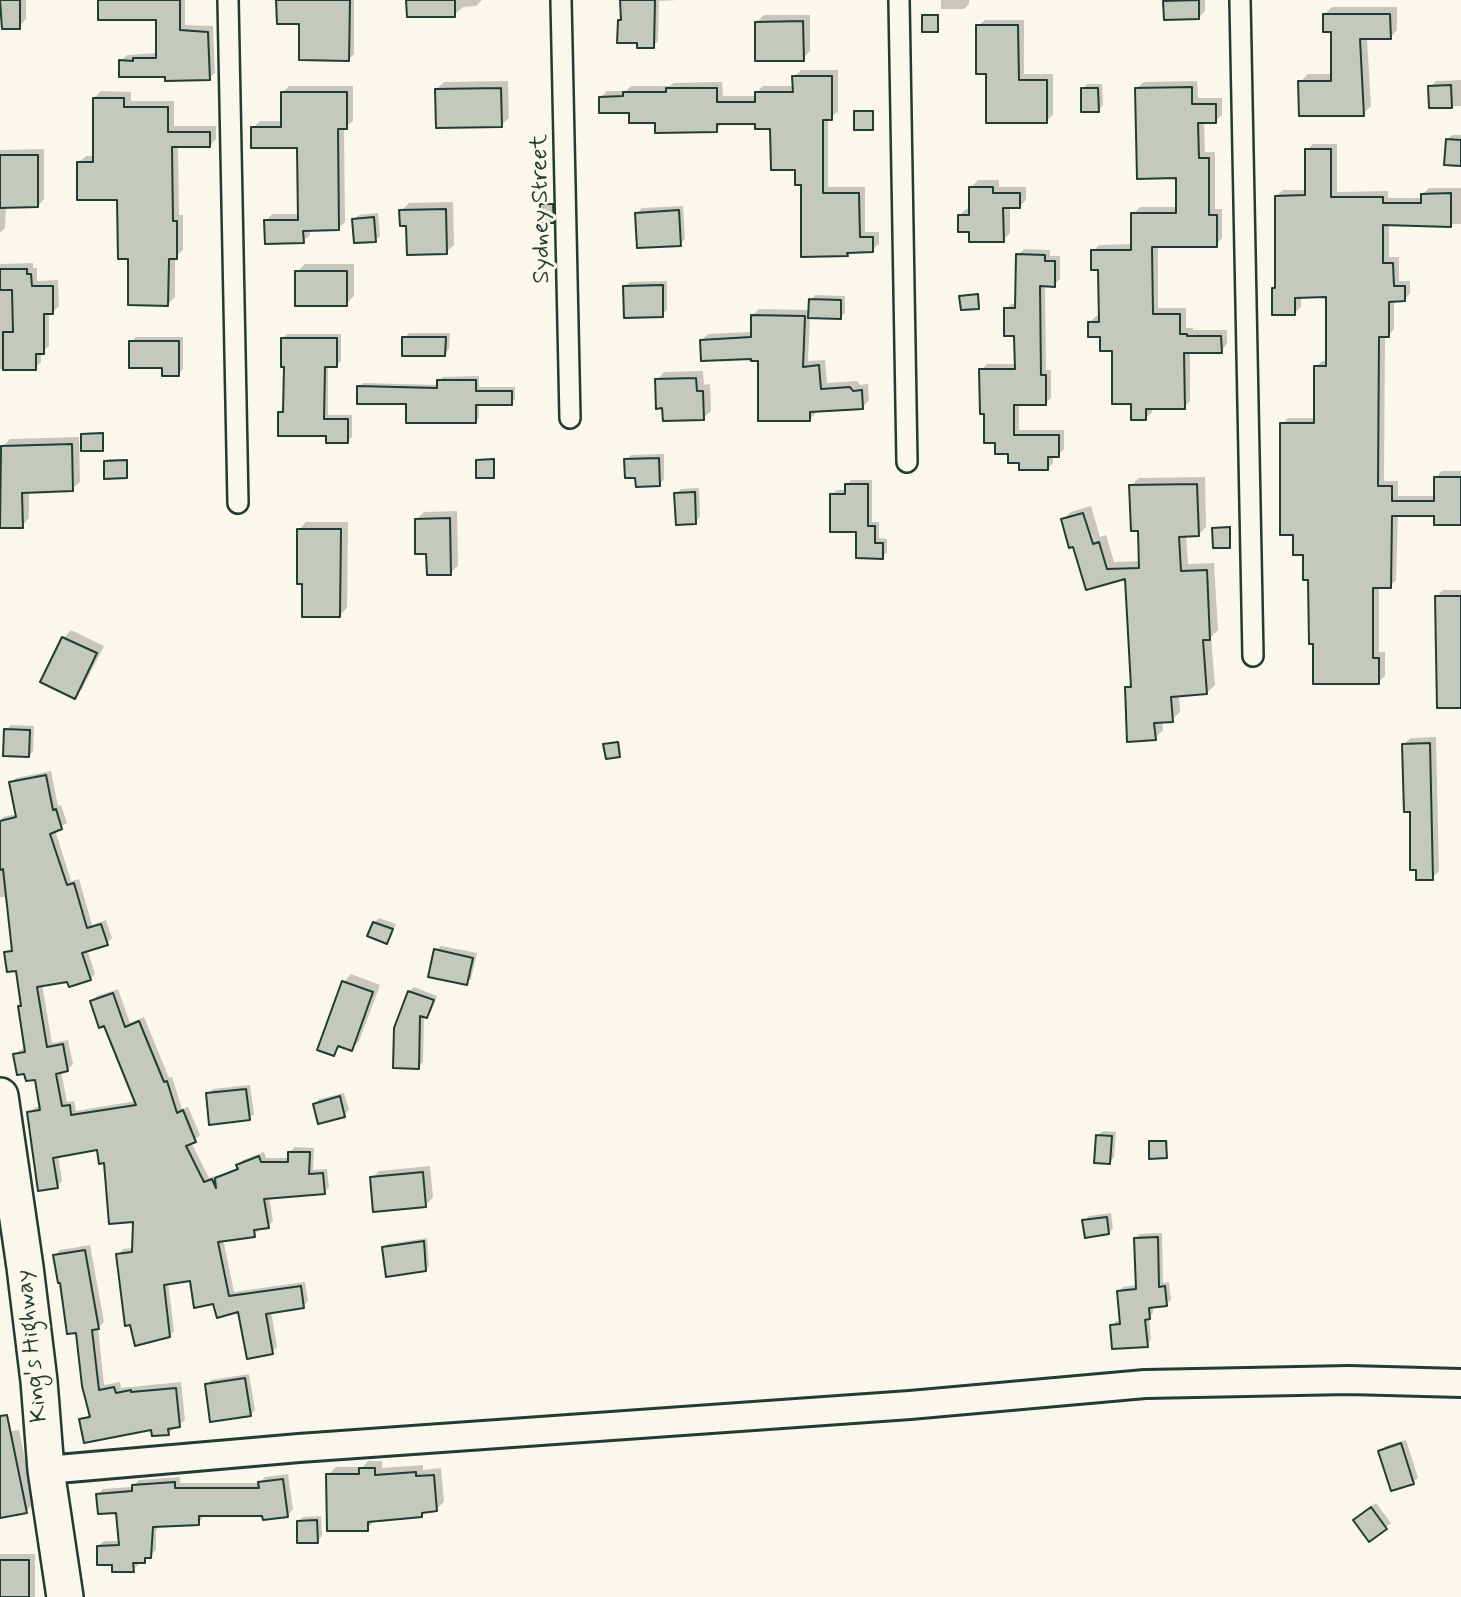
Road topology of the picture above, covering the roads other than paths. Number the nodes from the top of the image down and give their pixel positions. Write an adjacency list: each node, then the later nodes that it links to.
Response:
1 (228, 0): 7 (street)
2 (561, 0): 5 (street, Sydney Street)
3 (899, 0): 6 (street)
4 (1240, 0): 8 (street)
5 (570, 418)
6 (907, 462)
7 (238, 503)
8 (1253, 656)
9 (0, 1096): 11 (highway, King's Highway)
10 (1461, 1383): 11 (street)
11 (46, 1470): 12 (highway, King's Highway)
12 (65, 1597)

